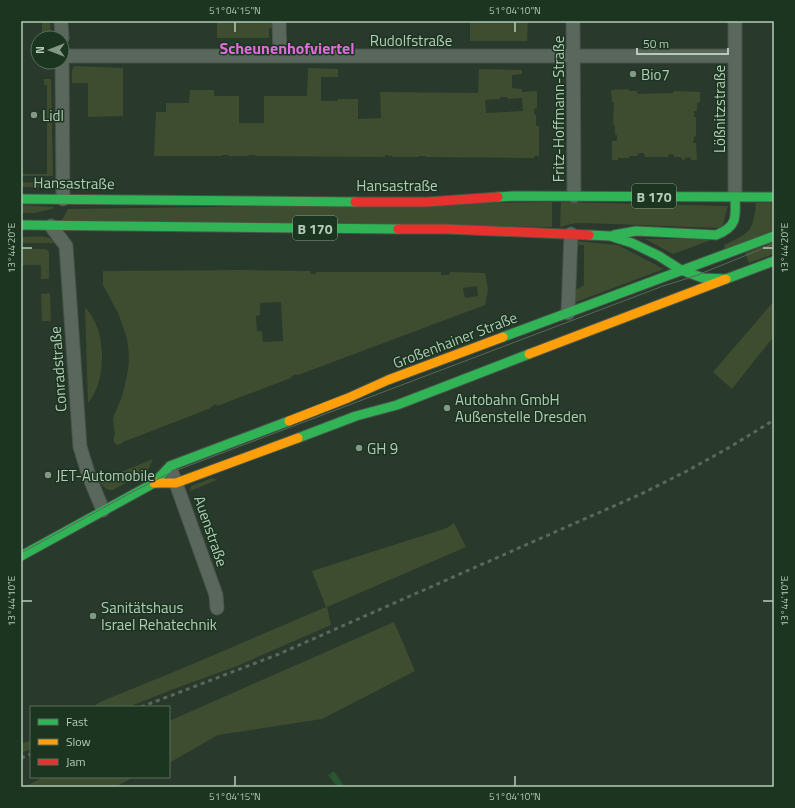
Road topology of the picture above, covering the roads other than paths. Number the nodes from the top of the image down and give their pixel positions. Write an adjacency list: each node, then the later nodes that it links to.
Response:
1 (280, 21): 5 (street)
2 (573, 21): 6 (street, Fritz-Hoffmann-Straße)
3 (735, 21): 7 (street, Lößnitzstraße)
4 (70, 56): 5 (street, Rudolfstraße)
5 (280, 56): 6 (street, Rudolfstraße)
6 (573, 56): 7 (street, Rudolfstraße); 9 (street, Fritz-Hoffmann-Straße)
7 (735, 56): 10 (street, Lößnitzstraße)
8 (62, 70): 13 (street)
9 (574, 190): 10 (main road, Hansastraße / B 170); 13 (main road, Hansastraße / B 170)
10 (735, 196): 11 (main road, Hansastraße / B 170); 17 (main road)
11 (774, 197)
12 (21, 199): 13 (main road, Hansastraße / B 170)
13 (61, 207): 15 (main road)
14 (21, 225): 15 (main road, B 170)
15 (51, 226): 16 (main road, B 170); 26 (street, Conradstraße)
16 (571, 234): 17 (main road, B 170); 22 (street)
17 (610, 236): 20 (main road, B 170)
18 (774, 236): 20 (main road, Großenhainer Straße)
19 (774, 261): 21 (main road, B 170)
20 (681, 270): 21 (main road, B 170); 22 (main road, Großenhainer Straße)
21 (726, 279): 25 (main road, Großenhainer Straße)
22 (568, 313): 23 (main road, Großenhainer Straße)
23 (170, 466): 24 (main road, Großenhainer Straße); 25 (street, Auenstraße)
24 (154, 483): 25 (main road, Großenhainer Straße); 26 (main road, Großenhainer Straße)
25 (176, 483): 28 (street, Auenstraße)
26 (103, 510): 27 (main road, Großenhainer Straße)
27 (21, 556)
28 (218, 608)

